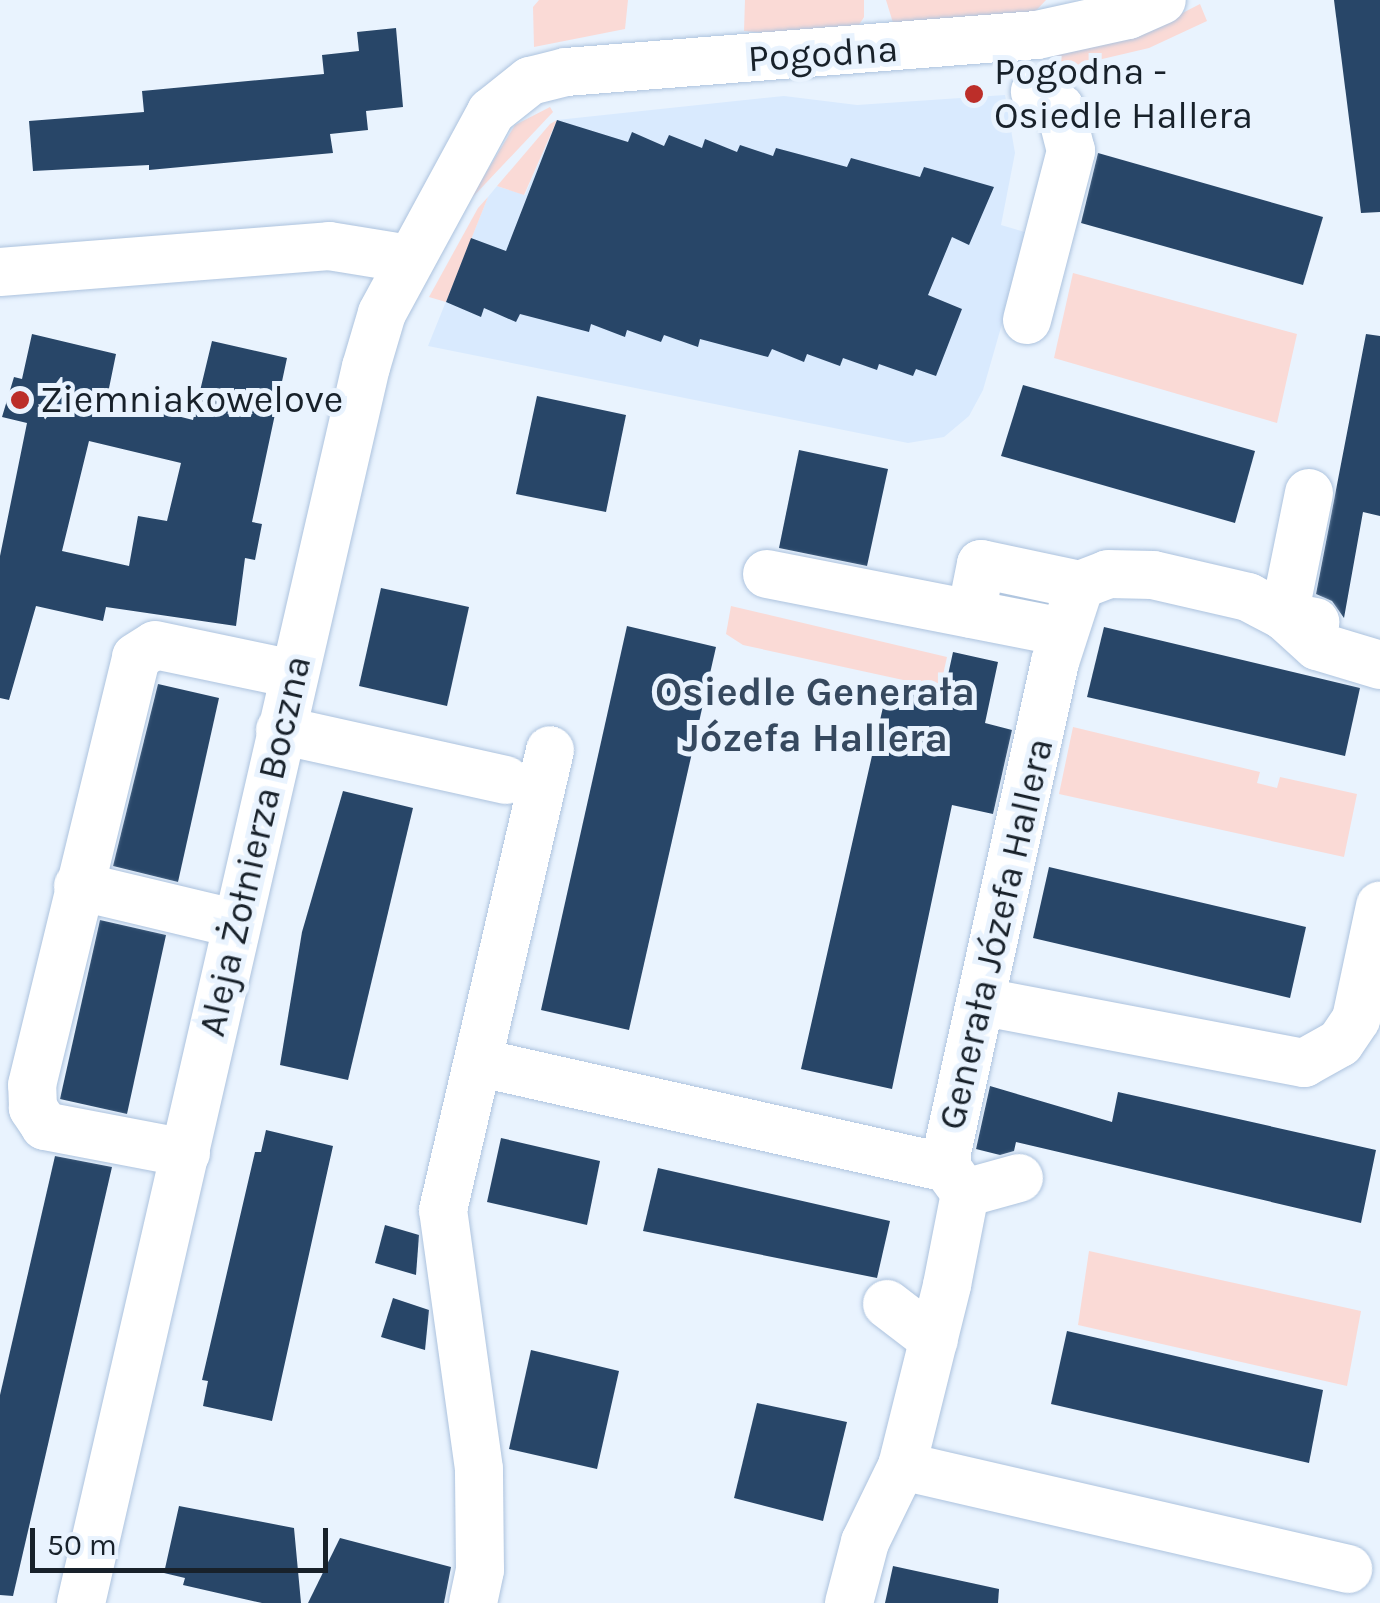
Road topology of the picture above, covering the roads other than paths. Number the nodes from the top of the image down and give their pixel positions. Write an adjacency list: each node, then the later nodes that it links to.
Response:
1 (1162, 0): 3 (street, Pogodna)
2 (1035, 92): 6 (street)
3 (491, 112): 4 (street, Aleja Żołnierza Boczna)
4 (410, 259): 5 (street); 15 (street, Aleja Żołnierza Boczna)
5 (0, 272)
6 (1027, 320)
7 (1308, 493): 11 (street)
8 (767, 574): 10 (street)
9 (1080, 586): 10 (street); 11 (street); 13 (street, Generała Józefa Hallera)
10 (971, 614): 13 (street)
11 (1284, 616): 12 (street); 14 (street)
12 (1342, 627)
13 (1059, 647): 22 (street, Generała Józefa Hallera)
14 (1380, 665)
15 (293, 674): 16 (street, Aleja Żołnierza Boczna); 19 (street)
16 (280, 730): 18 (street); 21 (street, Aleja Żołnierza Boczna)
17 (550, 750): 23 (street)
18 (506, 780)
19 (78, 886): 21 (street); 24 (street)
20 (1380, 906): 22 (street)
21 (237, 924): 24 (street, Aleja Żołnierza Boczna)
22 (984, 1002): 26 (street, Generała Józefa Hallera)
23 (481, 1064): 26 (street); 32 (street)
24 (186, 1153): 31 (street, Aleja Żołnierza Boczna)
25 (1019, 1178): 26 (street)
26 (956, 1181): 28 (street, Generała Józefa Hallera)
27 (886, 1304): 28 (street)
28 (934, 1340): 29 (street, Generała Józefa Hallera)
29 (902, 1466): 30 (street); 33 (street, Generała Józefa Hallera)
30 (1348, 1569)
31 (81, 1603)
32 (473, 1603)
33 (849, 1603)

